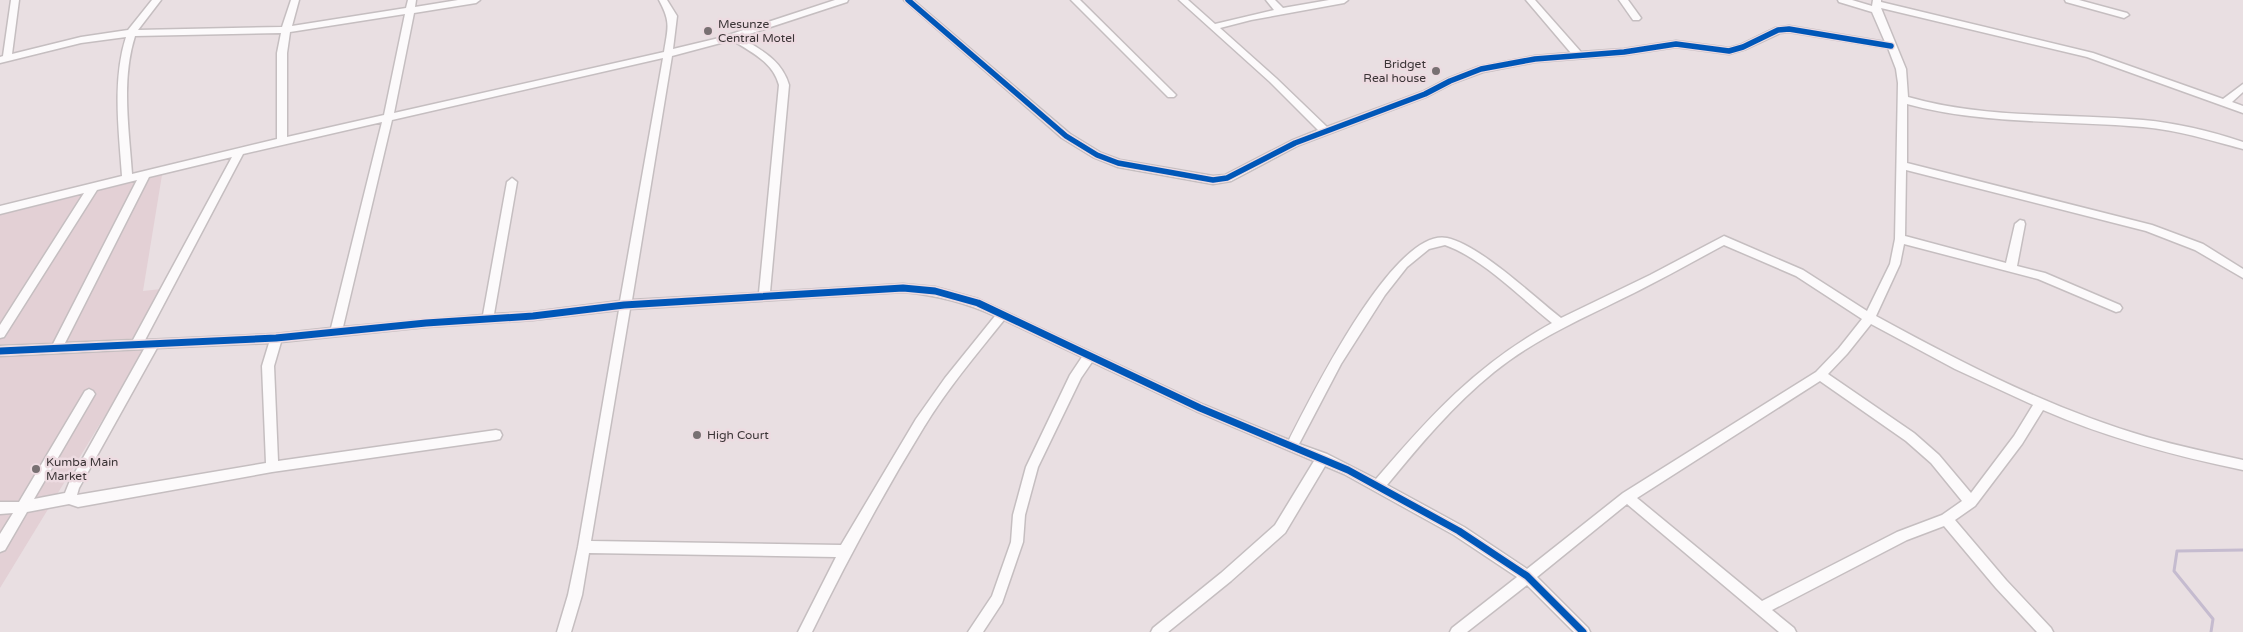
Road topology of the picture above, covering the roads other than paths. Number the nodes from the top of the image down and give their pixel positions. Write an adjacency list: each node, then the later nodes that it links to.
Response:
1 (15, 0): 29 (street)
2 (157, 0): 24 (street)
3 (295, 0): 23 (street)
4 (412, 0): 18 (street)
5 (476, 0): 18 (street)
6 (663, 0): 27 (street)
7 (844, 0): 25 (street)
8 (908, 0): 36 (street)
9 (1075, 0): 31 (street)
10 (1183, 0): 22 (street)
11 (1270, 0): 19 (street)
12 (1344, 0): 19 (street)
13 (1530, 0): 28 (street)
14 (1623, 0): 21 (street)
15 (1842, 0): 17 (street)
16 (2069, 0): 20 (street)
17 (1876, 5): 26 (street); 33 (street)
18 (410, 12): 23 (street); 35 (street)
19 (1281, 12): 22 (street)
20 (2124, 15)
21 (1636, 18)
22 (1213, 26): 36 (street)
23 (286, 30): 24 (street); 37 (street)
24 (131, 33): 29 (street); 42 (street)
25 (732, 36): 27 (street); 50 (street)
26 (1891, 46): 28 (street); 32 (street)
27 (667, 54): 35 (street); 51 (street)
28 (1577, 54): 36 (street)
29 (3, 59)
30 (2243, 86): 33 (street)
31 (1171, 94)
32 (1903, 99): 38 (street); 40 (street)
33 (2225, 103): 34 (street)
34 (2243, 110)
35 (388, 118): 37 (street); 57 (street)
36 (1325, 131)
37 (282, 142): 39 (street)
38 (2243, 146)
39 (240, 151): 41 (street); 60 (street)
40 (1902, 165): 47 (street); 49 (street)
41 (145, 174): 42 (street); 62 (street)
42 (127, 179): 44 (street)
43 (512, 182): 55 (street)
44 (94, 187): 45 (street); 58 (street)
45 (0, 210)
46 (2020, 224): 48 (street)
47 (1900, 239): 48 (street); 54 (street)
48 (2011, 267): 52 (street)
49 (2243, 274)
50 (764, 296): 51 (street); 53 (street)
51 (624, 305): 55 (street); 81 (street)
52 (2116, 308)
53 (1002, 315): 64 (street); 82 (street)
54 (1869, 318): 56 (street); 65 (street); 67 (street)
55 (488, 319): 57 (street)
56 (1559, 324): 69 (street); 73 (street)
57 (336, 331): 59 (street)
58 (0, 334)
59 (276, 338): 61 (street); 72 (street)
60 (137, 344): 61 (street); 62 (street)
61 (153, 344): 75 (street)
62 (57, 348): 63 (street)
63 (0, 351)
64 (1090, 356): 69 (street); 87 (street)
65 (1820, 375): 74 (street); 76 (street)
66 (89, 394): 77 (street)
67 (2042, 403): 71 (street); 76 (street)
68 (496, 435): 72 (street)
69 (1292, 445): 70 (street)
70 (1323, 458): 73 (street); 88 (street)
71 (2243, 466)
72 (272, 467): 75 (street)
73 (1379, 485): 83 (street)
74 (1627, 497): 83 (street); 84 (street)
75 (70, 498): 77 (street)
76 (1972, 502): 79 (street)
77 (23, 507): 78 (street); 80 (street)
78 (0, 508)
79 (1946, 519): 84 (street); 92 (street)
80 (0, 546)
81 (584, 547): 82 (street); 85 (street)
82 (845, 551): 86 (street)
83 (1527, 576): 89 (street); 90 (street)
84 (1762, 608): 91 (street)
85 (564, 632)
86 (806, 632)
87 (975, 632)
88 (1158, 632)
89 (1458, 632)
90 (1583, 632)
91 (1789, 632)
92 (2046, 632)

